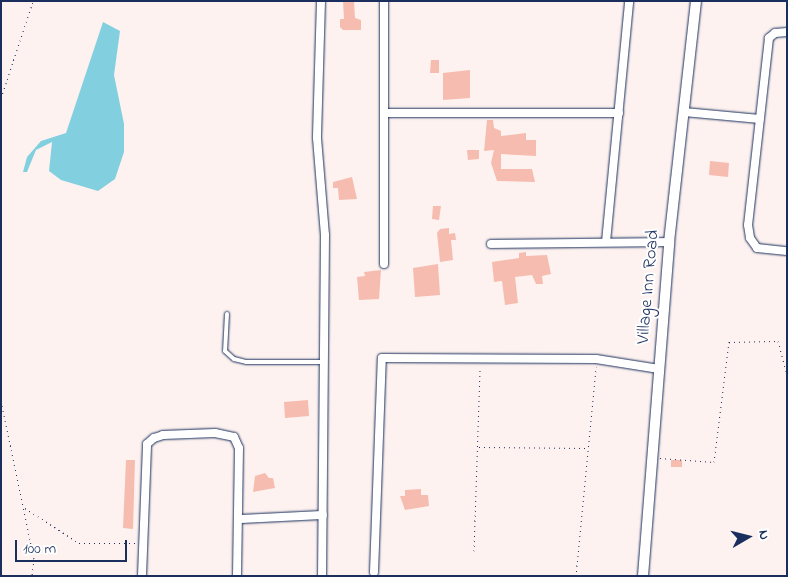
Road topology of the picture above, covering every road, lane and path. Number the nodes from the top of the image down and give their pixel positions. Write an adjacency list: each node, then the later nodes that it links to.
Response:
1 (32, 1): 7 (path)
2 (321, 1): 22 (street)
3 (384, 1): 9 (street)
4 (629, 1): 10 (street)
5 (696, 1): 8 (street, Village Inn Road)
6 (787, 32): 11 (street)
7 (1, 98)
8 (684, 112): 11 (street); 13 (street, Village Inn Road)
9 (385, 113): 10 (street); 16 (street)
10 (619, 113): 12 (street)
11 (760, 119): 15 (street)
12 (606, 242): 13 (street); 14 (street)
13 (669, 242): 23 (street, Village Inn Road)
14 (491, 244)
15 (787, 251)
16 (384, 264)
17 (1, 299): 19 (path)
18 (227, 314): 22 (lane)
19 (1, 324)
20 (480, 358): 21 (street); 26 (path); 34 (street)
21 (596, 359): 23 (street); 27 (path)
22 (325, 362): 30 (street)
23 (659, 369): 28 (street, Village Inn Road)
24 (787, 374): 28 (path)
25 (1, 401): 29 (path)
26 (478, 447): 27 (path); 33 (path)
27 (588, 448): 39 (path)
28 (652, 457): 40 (street, Village Inn Road)
29 (24, 507): 32 (path); 35 (path)
30 (323, 515): 31 (street); 38 (street)
31 (240, 519): 32 (street); 37 (street)
32 (141, 543): 36 (street)
33 (474, 551)
34 (374, 572)
35 (32, 576)
36 (142, 576)
37 (237, 576)
38 (322, 576)
39 (576, 576)
40 (643, 576)

